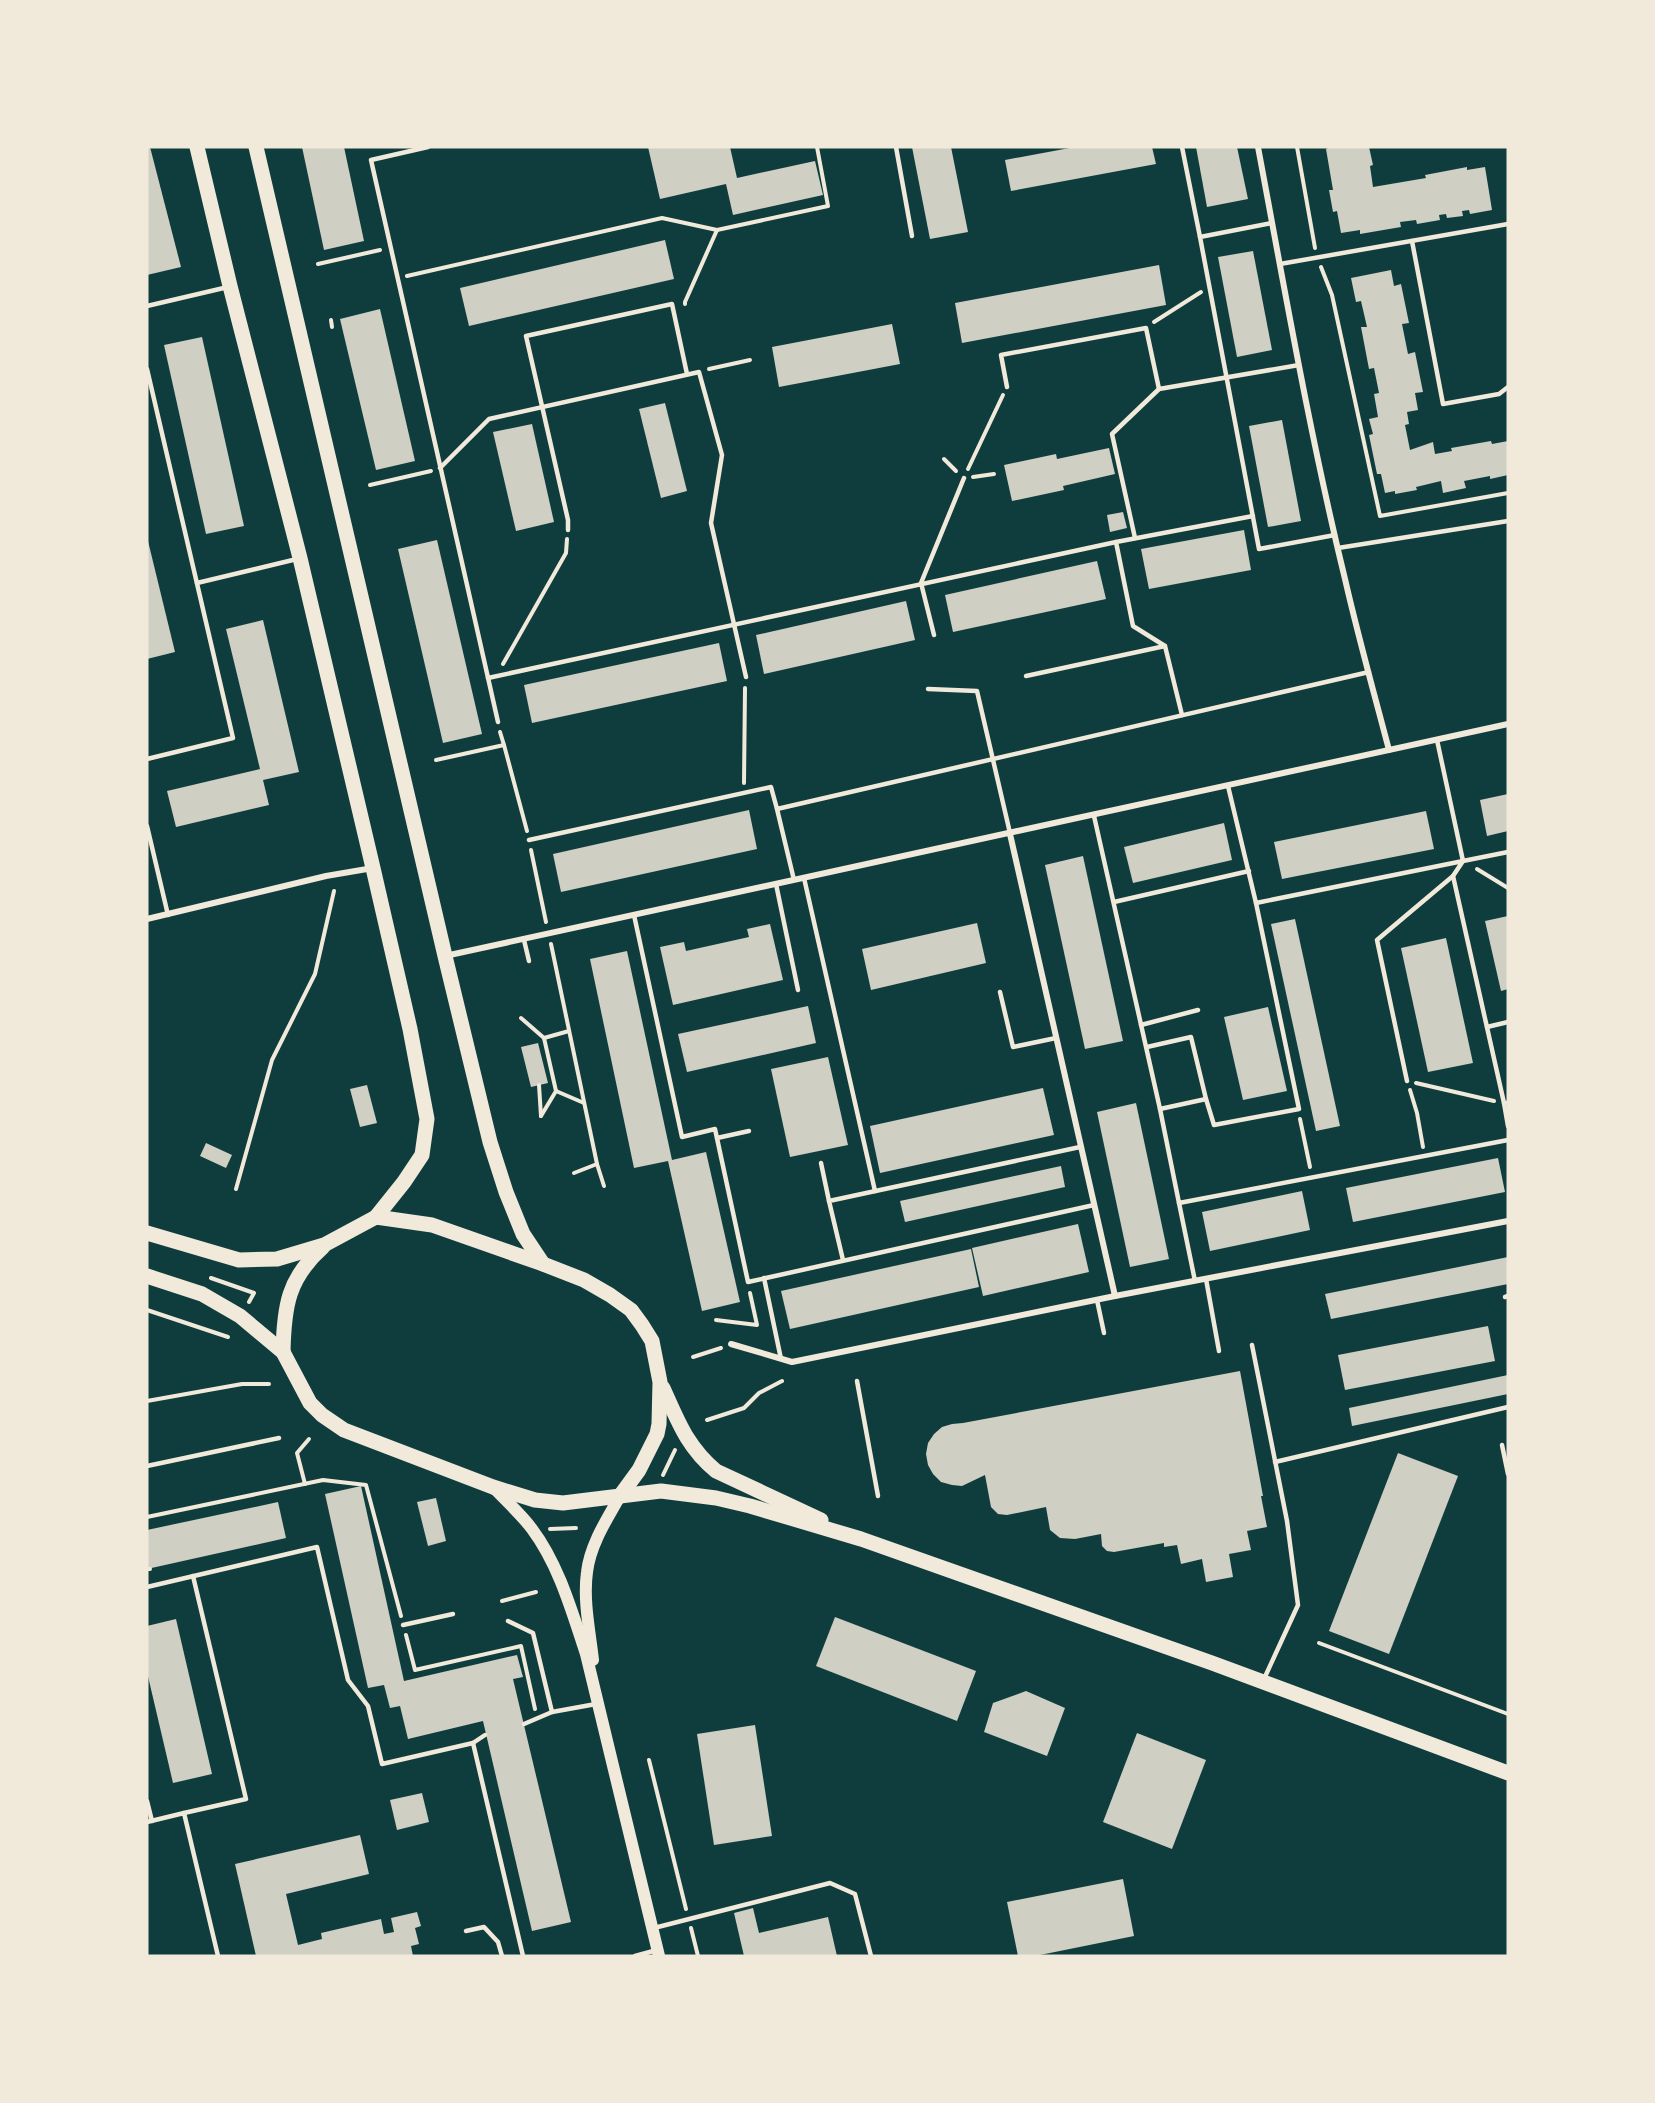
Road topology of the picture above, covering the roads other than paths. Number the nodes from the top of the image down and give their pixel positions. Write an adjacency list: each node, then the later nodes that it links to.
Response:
1 (198, 147): 13 (main road)
2 (255, 147): 70 (main road)
3 (428, 147): 23 (lane)
4 (896, 147): 9 (lane)
5 (1182, 147): 10 (lane)
6 (1258, 147): 7 (street)
7 (1272, 223): 10 (lane); 12 (street)
8 (1508, 224): 11 (lane)
9 (912, 236)
10 (1200, 237): 18 (lane)
11 (1412, 241): 12 (lane); 20 (lane)
12 (1280, 264): 15 (street)
13 (230, 286): 14 (lane); 32 (main road)
14 (147, 306)
15 (1299, 364): 18 (lane); 28 (street)
16 (147, 369): 33 (lane)
17 (687, 374): 22 (lane); 22 (lane); 35 (lane)
18 (1226, 377): 21 (lane); 25 (lane)
19 (1007, 387): 21 (lane)
20 (1508, 387)
21 (1159, 389): 29 (lane)
22 (542, 407): 23 (lane); 27 (lane)
23 (440, 468): 40 (lane)
24 (964, 478): 34 (lane)
25 (1253, 516): 28 (lane); 29 (lane)
26 (1508, 521): 31 (lane)
27 (568, 530)
28 (1335, 535): 31 (street)
29 (1135, 538): 30 (lane)
30 (1116, 542): 34 (lane); 37 (lane)
31 (1338, 548): 38 (street)
32 (300, 558): 33 (lane); 58 (main road)
33 (197, 583): 48 (lane)
34 (921, 583): 35 (lane); 36 (lane)
35 (734, 624): 40 (lane); 41 (lane)
36 (934, 635)
37 (1165, 646): 39 (lane); 43 (lane)
38 (1369, 672): 43 (lane); 47 (street)
39 (1026, 676)
40 (488, 678): 44 (lane)
41 (746, 678)
42 (928, 689): 49 (lane)
43 (1182, 715): 49 (lane)
44 (498, 723)
45 (1508, 724): 46 (street)
46 (1437, 740): 47 (street); 57 (lane)
47 (1389, 750): 50 (street)
48 (147, 759)
49 (993, 759): 51 (lane); 54 (lane)
50 (1228, 786): 52 (street); 59 (lane)
51 (777, 809): 55 (lane); 62 (lane)
52 (1094, 816): 54 (street); 64 (lane)
53 (147, 826): 66 (lane)
54 (1010, 834): 61 (street); 78 (street)
55 (529, 840)
56 (1508, 852): 57 (lane)
57 (1463, 861): 60 (lane); 65 (lane)
58 (373, 868): 66 (street); 94 (main road)
59 (1249, 871): 64 (lane); 65 (lane)
60 (1452, 876): 77 (lane); 80 (lane)
61 (804, 878): 62 (street); 90 (lane)
62 (795, 880): 63 (street)
63 (776, 884): 67 (street); 72 (lane)
64 (1114, 902): 76 (lane)
65 (1256, 903): 81 (lane)
66 (168, 915): 68 (street)
67 (634, 915): 69 (street); 86 (lane)
68 (147, 919)
69 (524, 939): 70 (street); 71 (lane)
70 (444, 956): 99 (main road)
71 (529, 961)
72 (798, 990)
73 (1000, 992): 78 (lane)
74 (1198, 1010): 76 (lane)
75 (1508, 1022): 77 (lane)
76 (1141, 1024): 79 (lane)
77 (1487, 1027): 82 (lane)
78 (1056, 1038): 88 (street)
79 (1147, 1047): 81 (lane); 83 (lane)
80 (1407, 1081)
81 (1206, 1100): 83 (lane)
82 (1506, 1103): 84 (lane)
83 (1161, 1109): 92 (lane)
84 (1508, 1126)
85 (749, 1131): 86 (lane)
86 (717, 1138): 101 (lane)
87 (1508, 1140): 92 (lane)
88 (1080, 1147): 90 (lane); 93 (street)
89 (821, 1163): 91 (lane)
90 (875, 1191): 91 (lane)
91 (829, 1201): 98 (lane)
92 (1179, 1203): 103 (lane)
93 (1094, 1205): 98 (lane); 104 (street)
94 (376, 1217): 97 (main road); 99 (main road)
95 (1508, 1221): 102 (street)
96 (147, 1233): 97 (main road)
97 (324, 1245): 110 (main road)
98 (843, 1260): 101 (lane)
99 (543, 1264): 113 (main road)
100 (147, 1276): 110 (main road)
101 (764, 1278): 111 (lane)
102 (1206, 1279): 103 (street); 109 (lane)
103 (1195, 1281): 104 (street)
104 (1115, 1296): 105 (street)
105 (1097, 1300): 106 (lane); 111 (street)
106 (1104, 1333)
107 (731, 1344): 111 (street)
108 (1252, 1345): 117 (lane)
109 (1220, 1351)
110 (283, 1352): 120 (main road)
111 (781, 1359)
112 (857, 1381): 122 (lane)
113 (660, 1382): 121 (main road); 123 (main road)
114 (1508, 1407): 117 (lane)
115 (279, 1438): 118 (lane)
116 (1502, 1445): 119 (lane)
117 (1275, 1462): 129 (lane)
118 (147, 1466)
119 (1508, 1474)
120 (493, 1487): 121 (main road); 130 (main road)
121 (621, 1496): 123 (main road); 130 (main road)
122 (878, 1496)
123 (861, 1539): 129 (main road)
124 (194, 1576): 125 (lane); 134 (lane); 137 (lane)
125 (147, 1587)
126 (453, 1614): 128 (lane)
127 (508, 1621): 131 (lane)
128 (403, 1625)
129 (1263, 1681): 135 (main road)
130 (598, 1703): 131 (lane); 139 (main road)
131 (552, 1712): 132 (lane)
132 (524, 1724)
133 (485, 1735): 134 (lane)
134 (473, 1743): 144 (lane)
135 (1508, 1773)
136 (147, 1801): 138 (lane)
137 (184, 1813): 138 (lane); 142 (lane)
138 (149, 1821)
139 (652, 1928): 141 (main road); 146 (lane)
140 (466, 1931): 143 (lane)
141 (658, 1953): 145 (lane)
142 (218, 1956)
143 (502, 1956)
144 (523, 1956)
145 (635, 1956)
146 (871, 1956)

